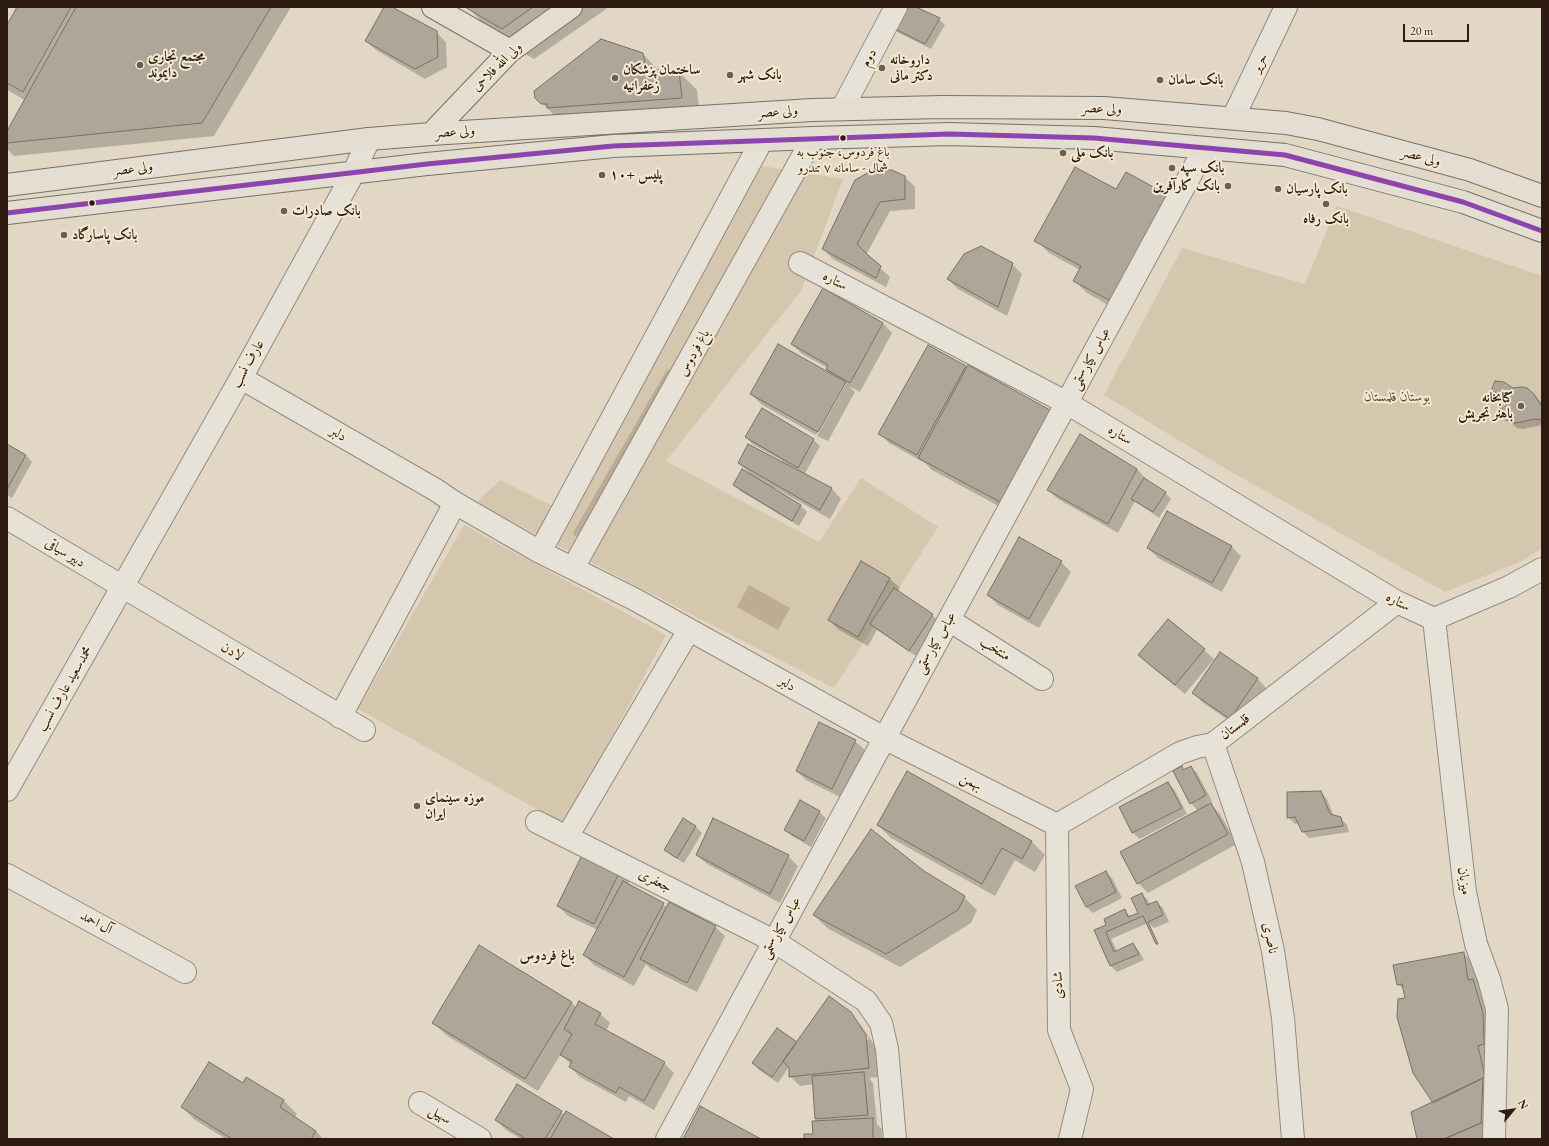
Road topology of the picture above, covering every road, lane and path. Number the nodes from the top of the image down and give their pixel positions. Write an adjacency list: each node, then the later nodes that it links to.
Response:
1 (433, 7): 5 (main road)
2 (571, 7): 5 (main road, ولی‌ الله فلاحی)
3 (896, 7): 6 (street, دوم)
4 (1286, 7): 7 (street, حریر)
5 (510, 51): 8 (main road, ولی‌ الله فلاحی)
6 (842, 109): 7 (main road, ولی عصر); 8 (main road, ولی عصر)
7 (1233, 118): 16 (main road, ولی عصر)
8 (431, 134): 10 (main road, ولی عصر); 13 (main road)
9 (813, 138): 11 (main road, ولی عصر); 12 (main road, ولی عصر); 25 (street, باغ فردوس)
10 (369, 139): 14 (street, عارف نسب); 15 (main road, ولی عصر)
11 (762, 140): 13 (main road, ولی عصر); 24 (street)
12 (1205, 148): 18 (main road, ولی عصر); 21 (street, عباس کیارستمی)
13 (428, 164): 14 (main road, ولی عصر)
14 (354, 172): 17 (main road, ولی عصر); 20 (street, عارف نسب)
15 (7, 185)
16 (1542, 196)
17 (7, 213)
18 (1542, 231)
19 (800, 263): 21 (street, ستاره)
20 (241, 378): 22 (street, دلبر); 27 (street, عارف نسب)
21 (1066, 403): 28 (street, ستاره); 30 (street, عباس کیارستمی)
22 (455, 503): 24 (street, دلبر); 33 (street)
23 (7, 518): 27 (street, دبیر سیاقی)
24 (540, 552): 25 (street, دلبر)
25 (573, 568): 31 (street, دلبر)
26 (1542, 569): 29 (street)
27 (123, 587): 33 (street, لادن); 37 (street, محمدسعید عارف نسب)
28 (1398, 602): 29 (street, ستاره); 36 (street, قلمستان)
29 (1434, 619): 50 (street, میزبان)
30 (949, 620): 32 (street, منتخب); 35 (street, عباس کیارستمی)
31 (689, 630): 35 (street, دلبر); 40 (street)
32 (1042, 679)
33 (340, 717): 34 (street, لادن)
34 (364, 730)
35 (884, 738): 39 (street, بهمن); 42 (street, عباس کیارستمی)
36 (1213, 744): 39 (street, قلمستان); 49 (street, ناصری)
37 (7, 790)
38 (537, 822): 40 (street, جعفری)
39 (1057, 826): 48 (street, شادی)
40 (567, 837): 42 (street, جعفری)
41 (7, 875): 43 (street, آل احمد)
42 (774, 941): 46 (street, عباس کیارستمی); 47 (street)
43 (185, 972)
44 (420, 1103): 45 (street, سهیل)
45 (480, 1139)
46 (667, 1139)
47 (895, 1139)
48 (1070, 1139)
49 (1293, 1139)
50 (1494, 1139)

